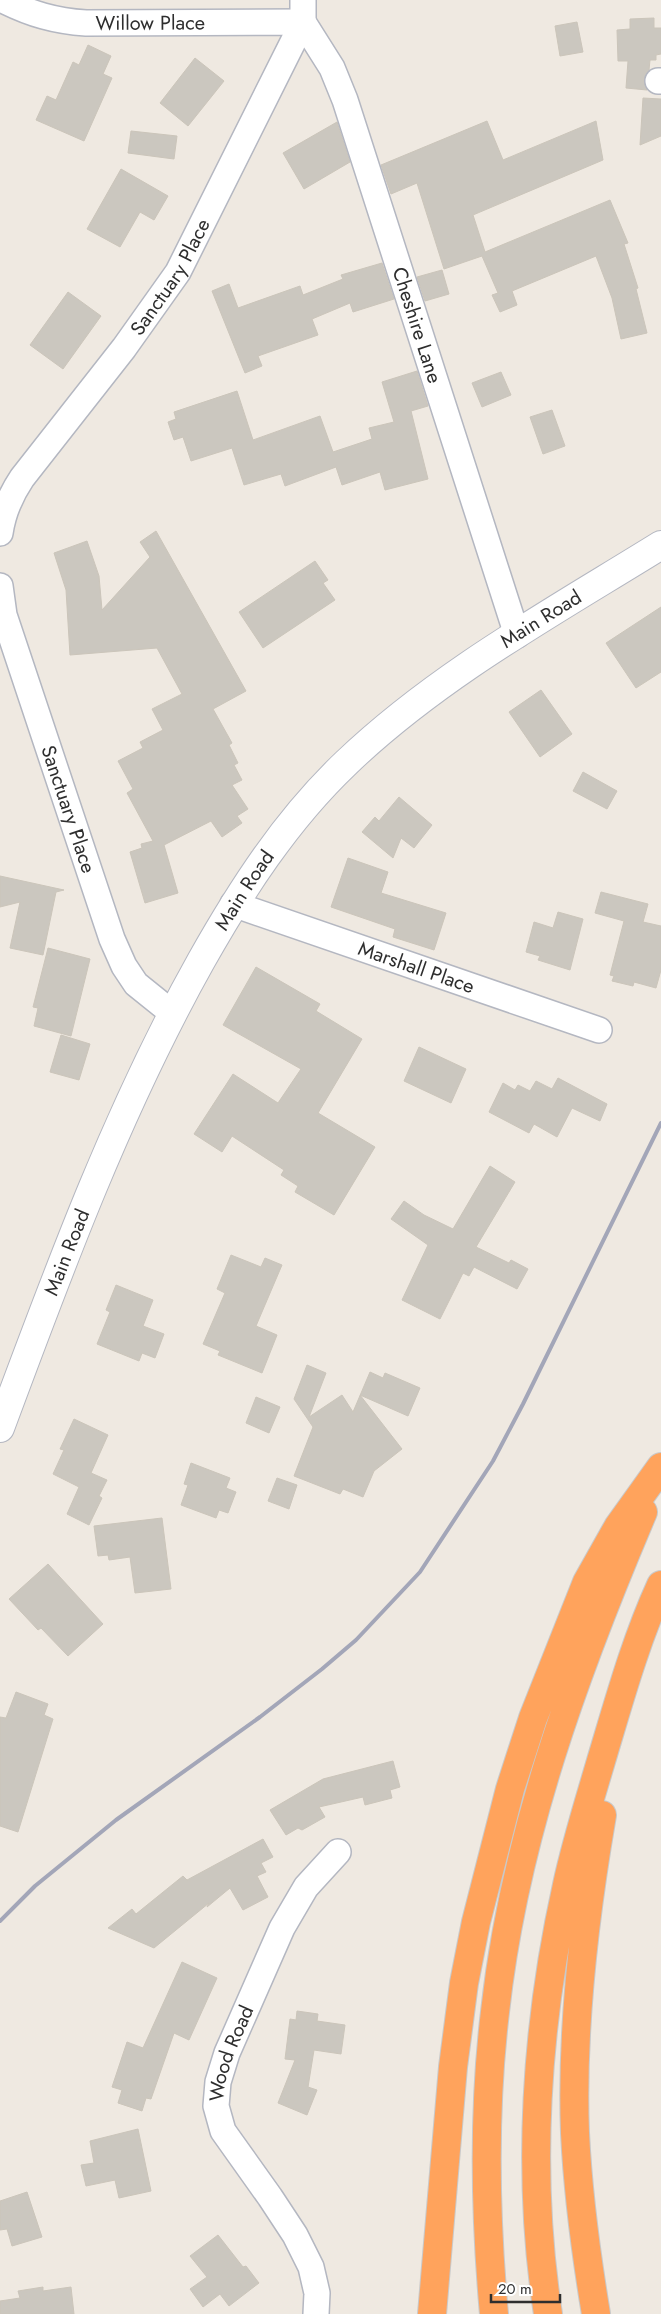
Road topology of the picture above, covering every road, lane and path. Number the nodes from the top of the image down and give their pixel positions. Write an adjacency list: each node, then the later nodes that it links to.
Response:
1 (3, 0): 2 (street, Willow Place)
2 (303, 11): 3 (street, Sanctuary Place); 6 (street, Cheshire Lane)
3 (1, 522)
4 (661, 545): 6 (main road, Main Road)
5 (0, 586): 8 (street, Sanctuary Place)
6 (517, 635): 7 (main road, Main Road)
7 (233, 904): 8 (main road, Main Road); 9 (street, Marshall Place)
8 (172, 1013): 10 (main road, Main Road)
9 (599, 1030)
10 (0, 1428)
11 (661, 1466): 17 (highway)
12 (661, 1474): 18 (highway)
13 (661, 1585): 14 (highway)
14 (627, 1673): 19 (highway); 20 (highway)
15 (338, 1852): 16 (street, Wood Road)
16 (316, 2314)
17 (432, 2314)
18 (494, 2314)
19 (548, 2314)
20 (596, 2314)

